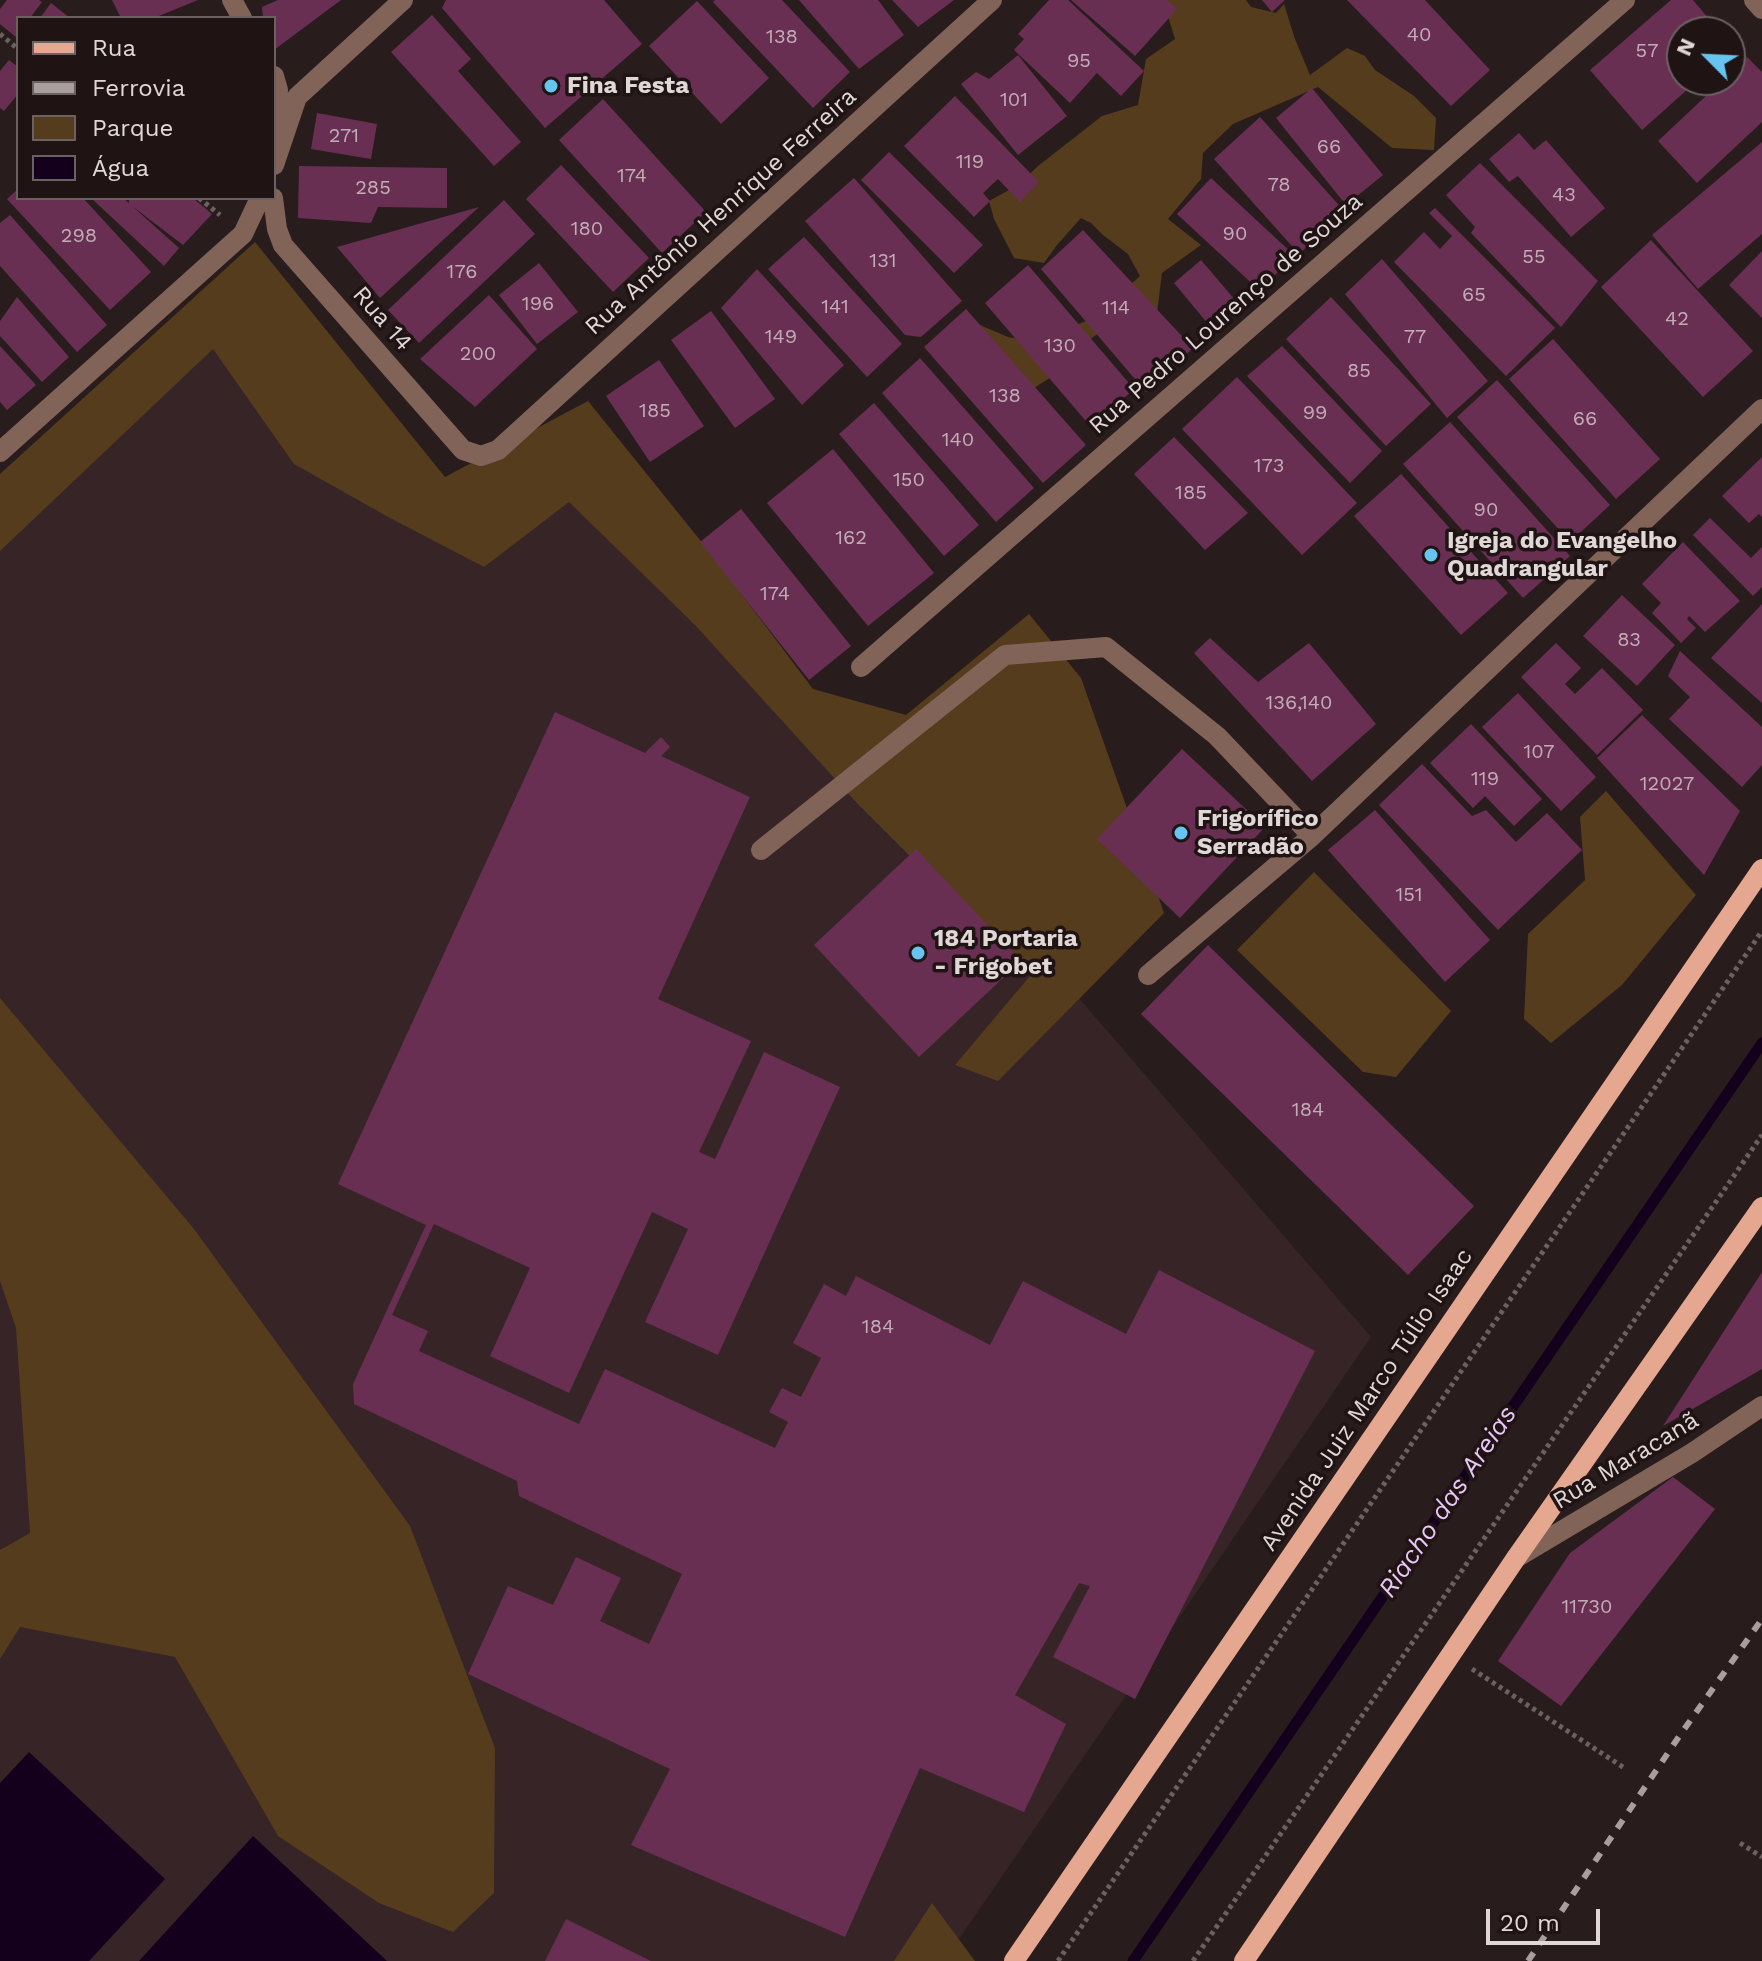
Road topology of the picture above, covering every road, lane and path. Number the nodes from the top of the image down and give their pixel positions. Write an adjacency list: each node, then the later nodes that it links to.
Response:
1 (403, 0): 10 (street)
2 (992, 0): 15 (street, Rua Antônio Henrique Ferreira)
3 (1625, 0): 16 (street, Rua Pedro Lourenço de Souza)
4 (1754, 0): 5 (street)
5 (1762, 9)
6 (0, 34): 7 (path)
7 (16, 47)
8 (276, 83): 9 (street)
9 (276, 118)
10 (276, 159)
11 (259, 200): 14 (street)
12 (273, 200): 15 (street, Rua 14)
13 (1762, 409): 17 (street)
14 (4, 441)
15 (481, 456)
16 (861, 667)
17 (1312, 836): 18 (street); 21 (street)
18 (761, 850)
19 (1762, 869): 30 (main road, Avenida Juiz Marco Túlio Isaac)
20 (1762, 931): 31 (path)
21 (1148, 975)
22 (1762, 1135): 32 (path)
23 (1762, 1207): 25 (main road)
24 (1762, 1406): 25 (street, Rua Maracanã)
25 (1516, 1558): 26 (main road)
26 (1451, 1655): 27 (path); 33 (main road)
27 (1626, 1769)
28 (1740, 1843): 29 (path)
29 (1762, 1857)
30 (1014, 1961)
31 (1058, 1961)
32 (1193, 1961)
33 (1244, 1961)

